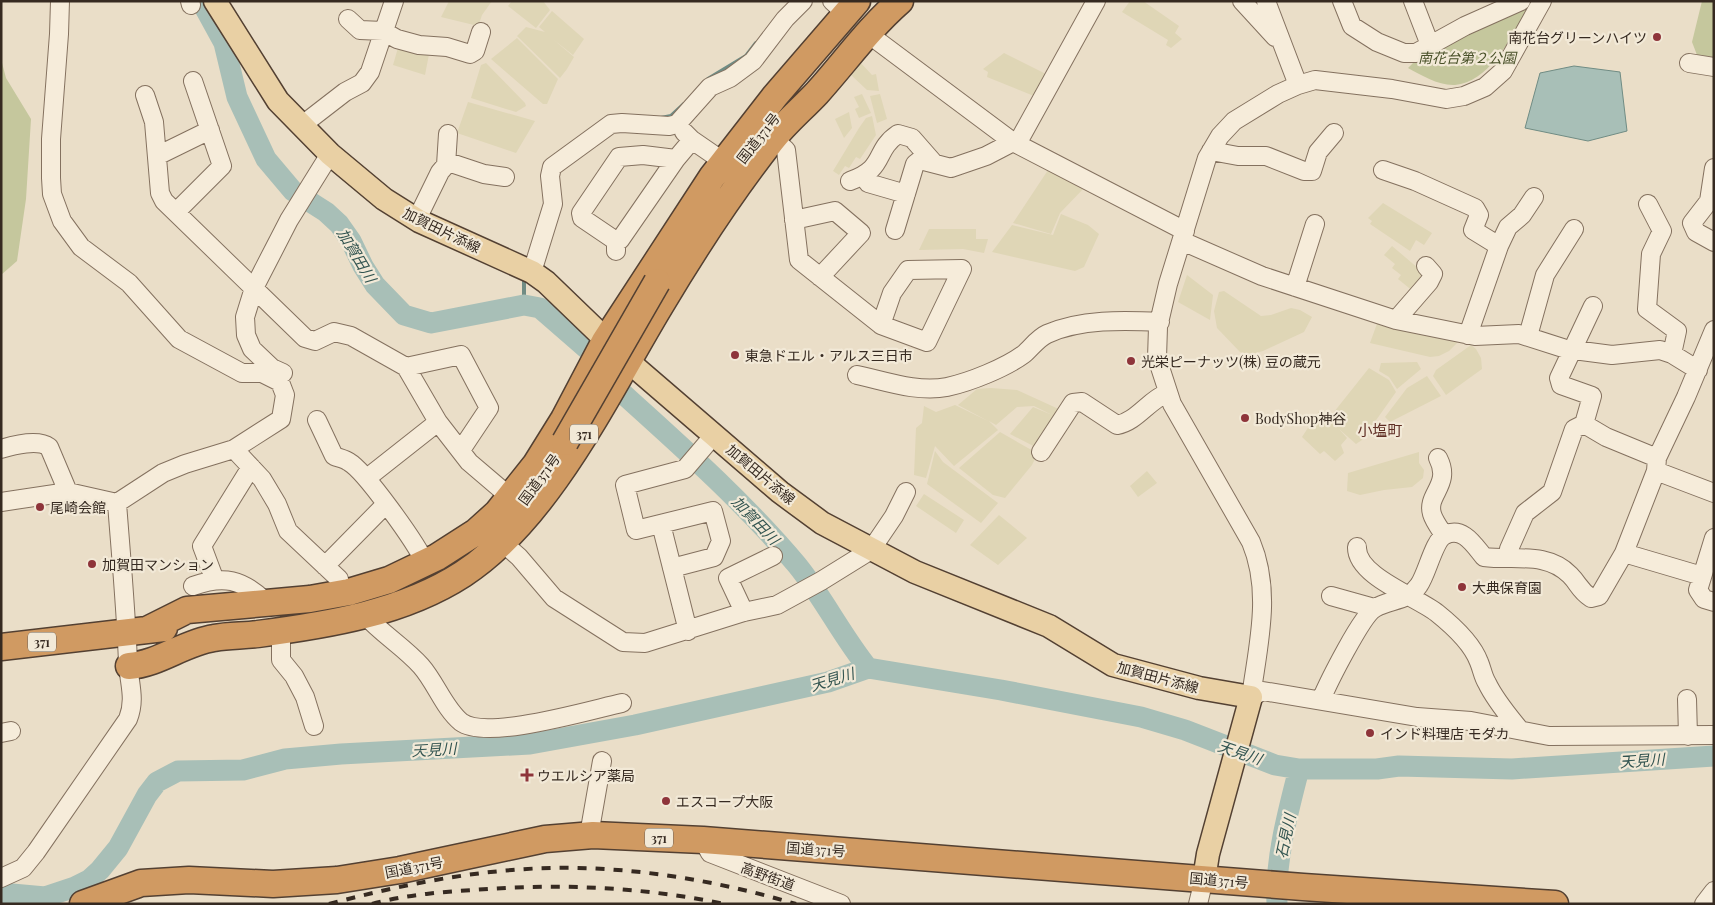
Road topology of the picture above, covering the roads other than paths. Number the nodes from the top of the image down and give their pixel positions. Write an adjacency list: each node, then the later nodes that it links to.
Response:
1 (60, 1): 78 (street)
2 (215, 1): 28 (main road, 加賀田片添線)
3 (394, 1): 16 (street)
4 (803, 1): 27 (street)
5 (1096, 1): 34 (street)
6 (1242, 1): 19 (street)
7 (1266, 1): 19 (street)
8 (1342, 1): 20 (street)
9 (1413, 1): 20 (street)
10 (1521, 1): 14 (street)
11 (1542, 1): 24 (street)
12 (890, 3): 18 (highway, 371); 26 (highway, 国道371号 / 371)
13 (845, 5): 39 (highway, 371)
14 (1498, 6): 20 (street)
15 (348, 19): 16 (street)
16 (383, 32): 17 (street); 28 (street)
17 (481, 32)
18 (862, 38): 26 (highway); 32 (highway, 371); 34 (street)
19 (1281, 42): 24 (street)
20 (1430, 45)
21 (1689, 62): 22 (street)
22 (1714, 68)
23 (193, 81): 29 (street)
24 (1298, 85): 35 (street)
25 (145, 95): 37 (street)
26 (782, 107): 123 (highway, 国道371号 / 371, bridge)
27 (677, 124): 33 (street); 60 (street)
28 (301, 126): 36 (main road, 加賀田片添線)
29 (210, 130): 37 (street); 50 (street)
30 (1334, 133): 35 (street)
31 (448, 134): 41 (street)
32 (773, 138): 52 (street); 74 (highway, 371)
33 (692, 140): 38 (street); 39 (street)
34 (1015, 143): 40 (street); 56 (street)
35 (1212, 150): 56 (street)
36 (330, 154): 51 (main road, 加賀田片添線); 63 (street)
37 (157, 156): 50 (street)
38 (676, 159): 38 (street)
39 (724, 162): 71 (highway, 371)
40 (933, 162): 45 (street); 47 (street)
41 (446, 165): 44 (street); 51 (street)
42 (1714, 168): 57 (street)
43 (1382, 170): 58 (street)
44 (505, 177)
45 (850, 181)
46 (868, 183): 47 (street)
47 (906, 194): 55 (street)
48 (1534, 197): 58 (street)
49 (1648, 204): 73 (street)
50 (176, 212): 63 (street)
51 (416, 219): 60 (main road, 加賀田片添線)
52 (794, 220): 61 (street); 61 (street)
53 (1315, 224): 62 (street)
54 (1574, 229): 70 (street)
55 (895, 230)
56 (1184, 236): 62 (street); 66 (street)
57 (1714, 242)
58 (1499, 246): 69 (street)
59 (1426, 266): 65 (street)
60 (532, 272): 71 (main road, 加賀田片添線)
61 (820, 277): 67 (street)
62 (1295, 287): 65 (street)
63 (254, 288): 75 (street); 78 (street)
64 (1593, 306): 72 (street)
65 (1396, 320): 69 (street)
66 (1160, 322): 77 (street); 79 (street)
67 (881, 325): 67 (street)
68 (1714, 330): 76 (street)
69 (1468, 335): 70 (street)
70 (1528, 336): 72 (street)
71 (605, 340): 74 (main road, 加賀田片添線); 95 (highway, 371)
72 (1572, 350): 73 (street); 82 (street)
73 (1672, 354): 76 (street)
74 (629, 362): 83 (main road, 加賀田片添線); 102 (highway, 371)
75 (406, 367): 81 (street); 86 (street)
76 (1698, 370): 89 (street)
77 (857, 375)
78 (283, 392): 85 (street)
79 (1167, 393): 87 (street); 127 (street)
80 (317, 420): 91 (street)
81 (438, 422): 86 (street); 91 (street)
82 (1584, 424): 89 (street); 107 (street)
83 (711, 439): 99 (street); 104 (main road, 加賀田片添線)
84 (1, 449): 92 (street)
85 (234, 449): 90 (street); 97 (street)
86 (461, 450): 95 (street)
87 (1041, 452)
88 (1438, 458): 100 (street)
89 (1657, 464): 94 (street); 105 (street)
90 (251, 467): 109 (street); 112 (street)
91 (367, 478): 98 (street)
92 (68, 492): 96 (street); 97 (street)
93 (906, 492): 104 (street)
94 (1714, 493)
95 (510, 497): 108 (highway, 371)
96 (1, 502)
97 (117, 503): 123 (street)
98 (385, 505): 108 (street); 109 (street)
99 (661, 524): 110 (street); 110 (street)
100 (1444, 535): 107 (street); 115 (street)
101 (1714, 538): 111 (street)
102 (503, 543): 121 (highway, 371); 124 (street)
103 (1357, 546): 115 (street)
104 (871, 550): 120 (street); 127 (main road, 加賀田片添線)
105 (1624, 553): 107 (street); 111 (street)
106 (773, 556): 120 (street)
107 (1509, 558)
108 (425, 563): 114 (highway, 371)
109 (325, 566): 114 (street)
110 (672, 568): 124 (street)
111 (1702, 576): 118 (street)
112 (214, 578): 113 (street); 117 (street)
113 (193, 586)
114 (341, 593): 117 (highway, 371)
115 (1408, 595): 119 (street); 132 (street)
116 (1331, 596): 119 (street)
117 (266, 602): 123 (highway, 371)
118 (1714, 602)
119 (1374, 608): 129 (street)
120 (744, 612): 124 (street)
121 (365, 615): 122 (highway, 371); 130 (street)
122 (282, 630): 126 (highway, 371); 131 (street)
123 (137, 631): 125 (highway, 国道371号 / 371); 126 (street)
124 (688, 631)
125 (1, 647)
126 (128, 666): 138 (street)
127 (1251, 697): 129 (street); 139 (main road)
128 (1687, 699): 133 (street)
129 (1321, 700): 132 (street)
130 (622, 703)
131 (314, 726)
132 (1520, 730): 133 (street)
133 (1688, 736): 134 (street)
134 (1714, 736)
135 (602, 761): 136 (street)
136 (589, 835): 137 (highway, 国道371号 / 371); 141 (highway, 国道371号 / 371)
137 (703, 840): 139 (highway, 国道371号 / 371); 142 (street, 高野街道)
138 (1, 878)
139 (1201, 891): 143 (highway, 国道371号 / 371)
140 (1714, 891): 144 (street)
141 (83, 904)
142 (841, 904)
143 (1554, 904)
144 (1704, 904)

